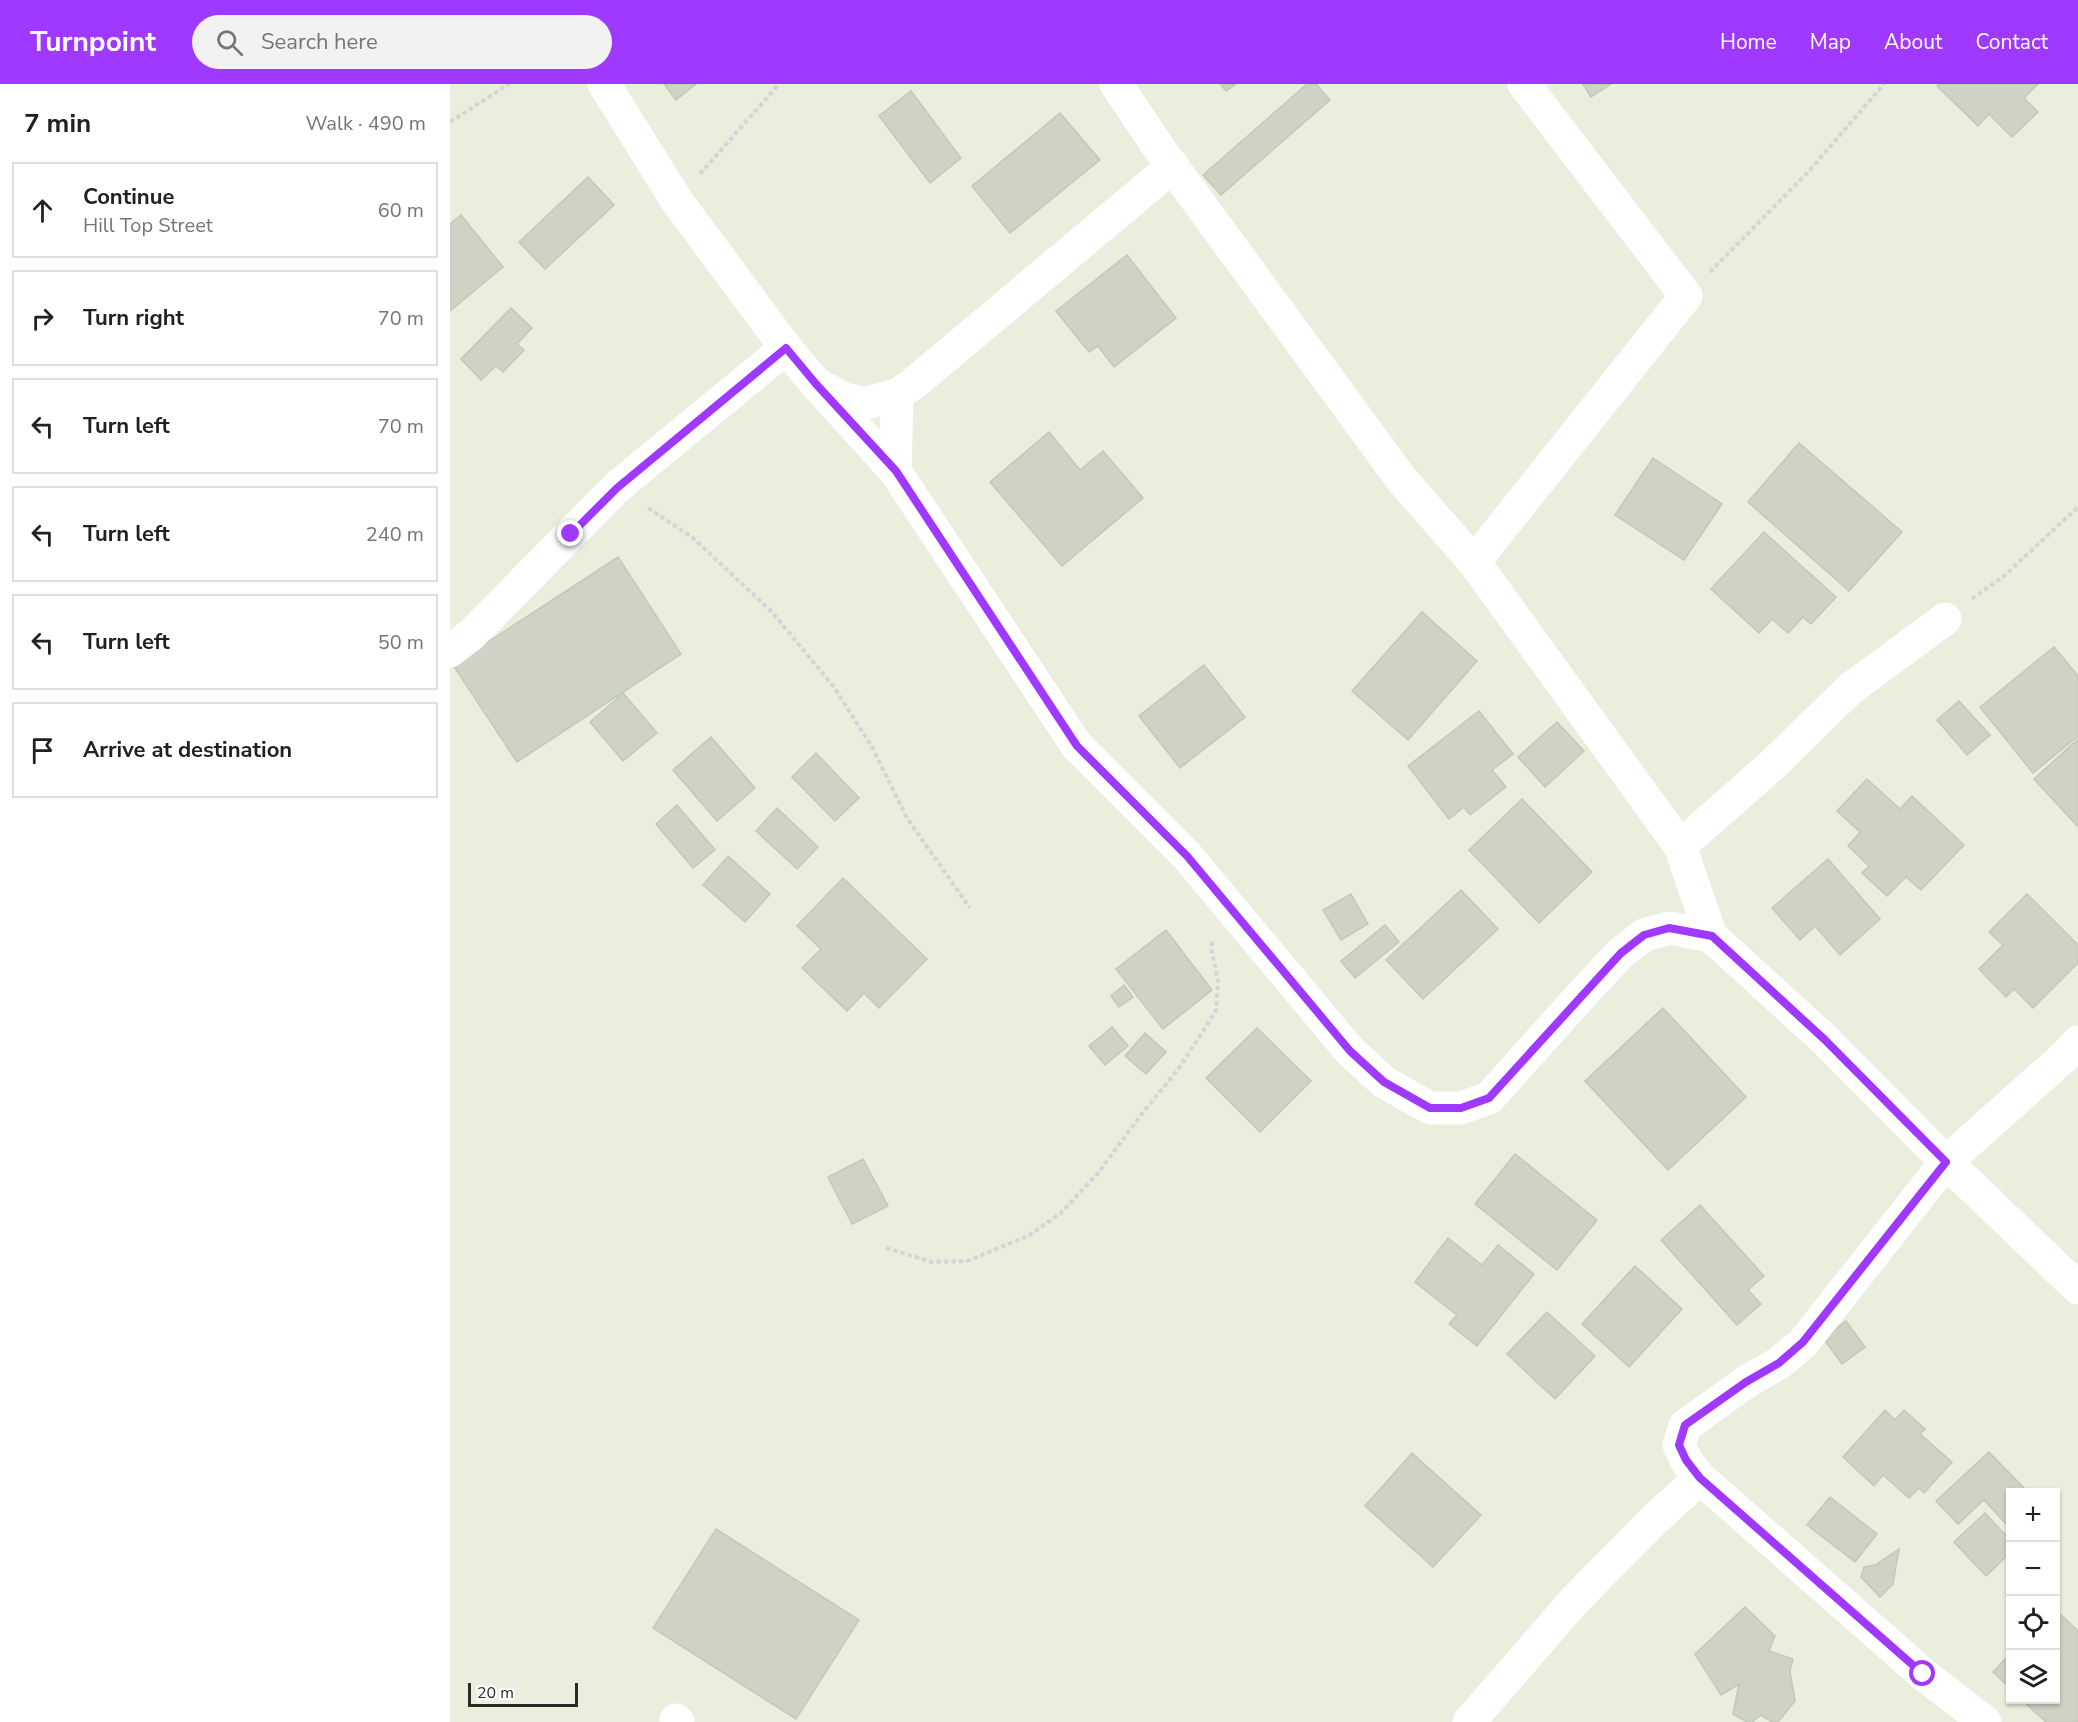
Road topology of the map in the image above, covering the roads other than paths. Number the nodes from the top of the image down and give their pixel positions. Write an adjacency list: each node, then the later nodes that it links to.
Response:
1 (604, 84): 5 (street)
2 (1116, 84): 4 (street)
3 (1524, 84): 9 (street)
4 (1173, 166): 7 (street); 9 (street)
5 (786, 348): 6 (street); 11 (street)
6 (816, 384): 7 (street); 8 (street)
7 (897, 395): 8 (street)
8 (896, 471): 13 (street)
9 (1474, 562): 12 (street)
10 (1945, 619): 12 (street)
11 (450, 651)
12 (1680, 846): 13 (street)
13 (1712, 936): 15 (street)
14 (2078, 1042): 15 (street)
15 (1946, 1162): 16 (street); 17 (street)
16 (2078, 1288)
17 (1700, 1478): 18 (street); 19 (street)
18 (1469, 1722)
19 (1985, 1722)

